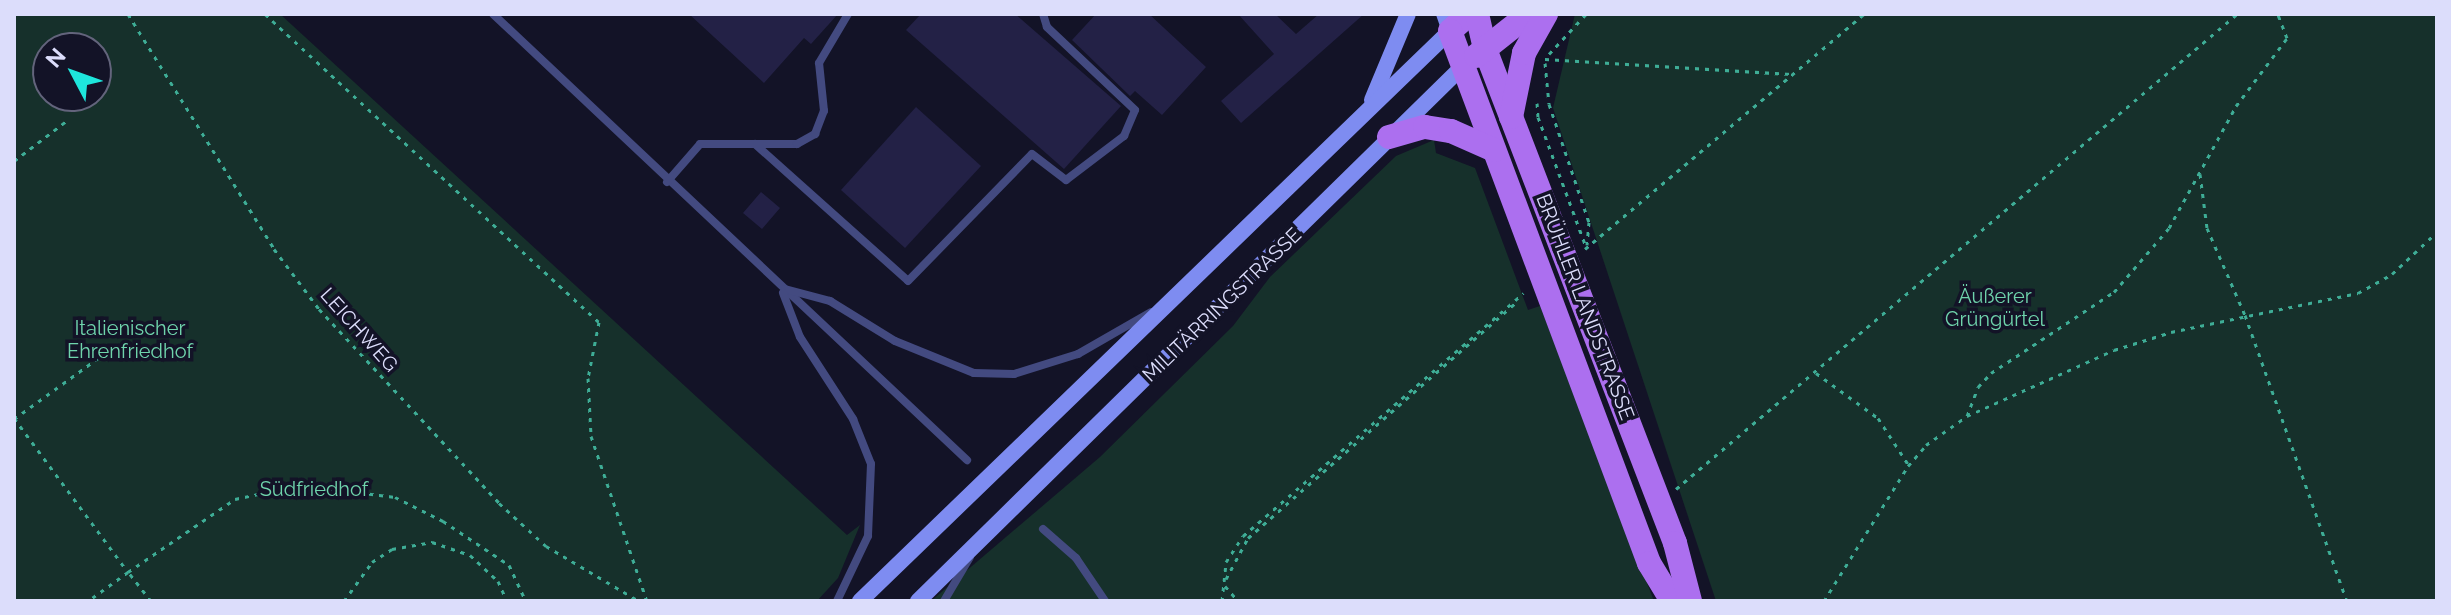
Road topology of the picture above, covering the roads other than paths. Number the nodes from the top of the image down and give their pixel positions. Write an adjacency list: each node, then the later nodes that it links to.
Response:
1 (493, 14): 17 (lane)
2 (847, 14): 15 (lane)
3 (1043, 14): 15 (lane)
4 (1408, 14): 12 (main road)
5 (1469, 14): 9 (main road, MILITÄRRINGSTRASSE)
6 (1477, 14): 10 (main road, BRÜHLER LANDSTRASSE)
7 (1529, 14): 10 (main road, MILITÄRRINGSTRASSE)
8 (1546, 14): 13 (main road)
9 (1447, 22): 11 (main road, BRÜHLER LANDSTRASSE); 12 (main road, MILITÄRRINGSTRASSE)
10 (1485, 49): 11 (main road, MILITÄRRINGSTRASSE); 13 (main road, BRÜHLER LANDSTRASSE)
11 (1464, 65): 14 (main road, MILITÄRRINGSTRASSE); 16 (main road, BRÜHLER LANDSTRASSE)
12 (1366, 113): 19 (main road, MILITÄRRINGSTRASSE)
13 (1511, 117): 29 (main road, BRÜHLER LANDSTRASSE)
14 (1389, 137): 16 (main road); 22 (main road, MILITÄRRINGSTRASSE)
15 (755, 144): 17 (lane)
16 (1494, 150): 28 (main road, BRÜHLER LANDSTRASSE)
17 (667, 182): 18 (lane)
18 (781, 288): 19 (lane); 20 (lane); 23 (lane)
19 (1165, 304): 24 (main road, MILITÄRRINGSTRASSE)
20 (967, 460)
21 (1043, 529): 27 (lane)
22 (977, 545): 25 (main road, MILITÄRRINGSTRASSE); 26 (lane)
23 (837, 601)
24 (860, 601)
25 (918, 601)
26 (944, 601)
27 (1105, 601)
28 (1672, 601)
29 (1690, 601)

